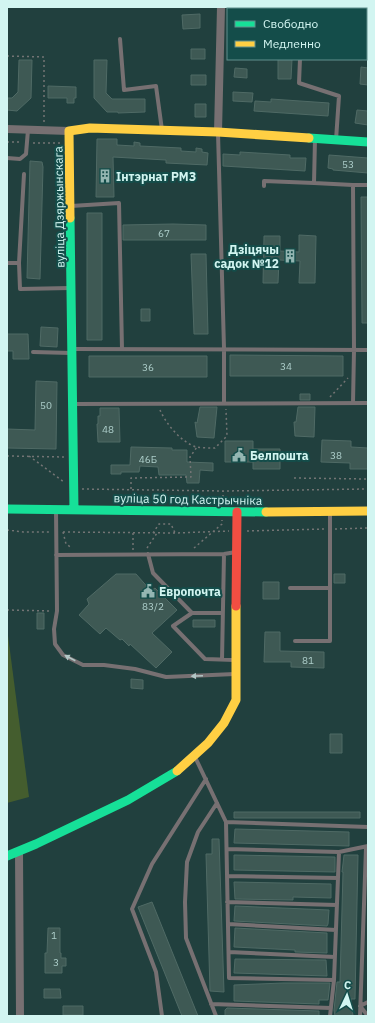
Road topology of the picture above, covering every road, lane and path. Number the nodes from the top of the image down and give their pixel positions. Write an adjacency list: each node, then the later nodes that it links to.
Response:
1 (221, 7): 10 (street)
2 (120, 39): 9 (lane)
3 (7, 56): 5 (path)
4 (300, 60): 12 (lane)
5 (37, 123)
6 (7, 129): 7 (street)
7 (28, 130): 8 (street); 14 (lane)
8 (69, 130): 9 (street, вуліца Дзяржынскага); 16 (street, вуліца Дзяржынскага)
9 (162, 130): 10 (street, вуліца Дзяржынскага)
10 (218, 132): 11 (street, вуліца Дзяржынскага); 27 (lane)
11 (315, 139): 12 (street, вуліца Дзяржынскага); 19 (lane)
12 (336, 140): 15 (street, вуліца Дзяржынскага)
13 (7, 142): 14 (path)
14 (27, 142): 16 (path); 17 (lane)
15 (368, 142)
16 (69, 143): 23 (street, вуліца Дзяржынскага)
17 (7, 158)
18 (24, 174): 25 (lane)
19 (314, 183): 20 (lane); 21 (lane)
20 (353, 185): 22 (lane); 29 (lane)
21 (264, 186)
22 (368, 186)
23 (71, 206): 26 (street, вуліца Дзяржынскага); 28 (lane)
24 (7, 263): 25 (lane)
25 (19, 263): 26 (lane)
26 (72, 288): 31 (street, вуліца Дзяржынскага)
27 (224, 348): 28 (lane); 29 (lane); 34 (lane)
28 (122, 349): 31 (lane)
29 (354, 350): 30 (lane); 33 (lane)
30 (368, 350)
31 (71, 351): 32 (lane); 38 (street, вуліца Дзяржынскага)
32 (33, 352)
33 (354, 373): 35 (path); 36 (lane)
34 (225, 403): 35 (lane); 39 (lane); 40 (path)
35 (324, 403): 36 (lane)
36 (353, 403): 37 (lane)
37 (368, 403)
38 (72, 404): 39 (lane); 43 (street, вуліца Дзяржынскага)
39 (157, 404): 40 (path)
40 (197, 447): 47 (path)
41 (7, 456): 42 (path)
42 (29, 456): 43 (path); 46 (path)
43 (73, 457): 46 (street, вуліца Дзяржынскага)
44 (294, 478): 45 (path)
45 (368, 479)
46 (74, 488): 47 (path); 52 (street, вуліца Дзяржынскага)
47 (131, 489): 49 (path)
48 (368, 489): 49 (path)
49 (223, 491): 55 (path)
50 (7, 508): 51 (street, вуліца 50 год Кастрычніка)
51 (56, 510): 52 (street, вуліца 50 год Кастрычніка); 61 (lane)
52 (74, 510): 55 (street, вуліца 50 год Кастрычніка)
53 (330, 511): 54 (street, вуліца 50 год Кастрычніка); 56 (street, вуліца 50 год Кастрычніка); 58 (lane)
54 (368, 511)
55 (222, 512): 56 (street, вуліца 50 год Кастрычніка); 62 (path)
56 (237, 512): 60 (street)
57 (368, 528): 58 (path)
58 (330, 529): 60 (path); 76 (lane)
59 (7, 530): 61 (path)
60 (237, 531): 62 (path); 71 (street)
61 (56, 532): 74 (lane)
62 (211, 532): 66 (path); 70 (path)
63 (133, 533): 64 (path); 67 (path); 68 (path)
64 (153, 533): 65 (path); 66 (path)
65 (157, 533): 66 (path); 69 (path)
66 (175, 533)
67 (74, 550)
68 (126, 550)
69 (153, 550)
70 (200, 550)
71 (237, 552): 73 (lane); 83 (street)
72 (148, 554): 73 (lane); 74 (lane); 79 (lane)
73 (224, 554): 80 (lane)
74 (56, 555): 78 (lane)
75 (290, 588): 76 (lane)
76 (329, 588): 81 (lane)
77 (7, 610): 78 (path)
78 (57, 611): 84 (lane, one-way to 78)
79 (192, 613): 80 (lane); 82 (lane)
80 (223, 613): 82 (lane)
81 (295, 642)
82 (222, 660): 83 (lane)
83 (236, 660): 84 (street)
84 (236, 674): 85 (street)
85 (195, 757): 86 (lane); 92 (street)
86 (206, 779): 87 (lane); 109 (lane)
87 (217, 803): 88 (lane); 105 (lane)
88 (226, 822): 89 (lane); 91 (lane)
89 (368, 827)
90 (367, 847): 93 (lane); 106 (lane)
91 (227, 850): 93 (lane); 95 (lane)
92 (19, 852): 94 (street); 108 (street)
93 (339, 852): 96 (lane)
94 (7, 856)
95 (227, 876): 96 (lane); 97 (lane)
96 (338, 878): 98 (lane)
97 (227, 902): 98 (lane); 99 (lane)
98 (337, 904): 100 (lane)
99 (228, 924): 100 (lane); 101 (lane)
100 (336, 930): 102 (lane)
101 (228, 952): 102 (lane); 103 (lane)
102 (335, 956): 103 (lane)
103 (334, 980): 107 (lane)
104 (368, 1002): 106 (lane)
105 (212, 1004): 107 (lane); 110 (lane)
106 (360, 1006): 112 (lane); 113 (lane)
107 (331, 1008): 111 (lane)
108 (20, 1016)
109 (162, 1016)
110 (216, 1016)
111 (330, 1016)
112 (360, 1016)
113 (368, 1016)

